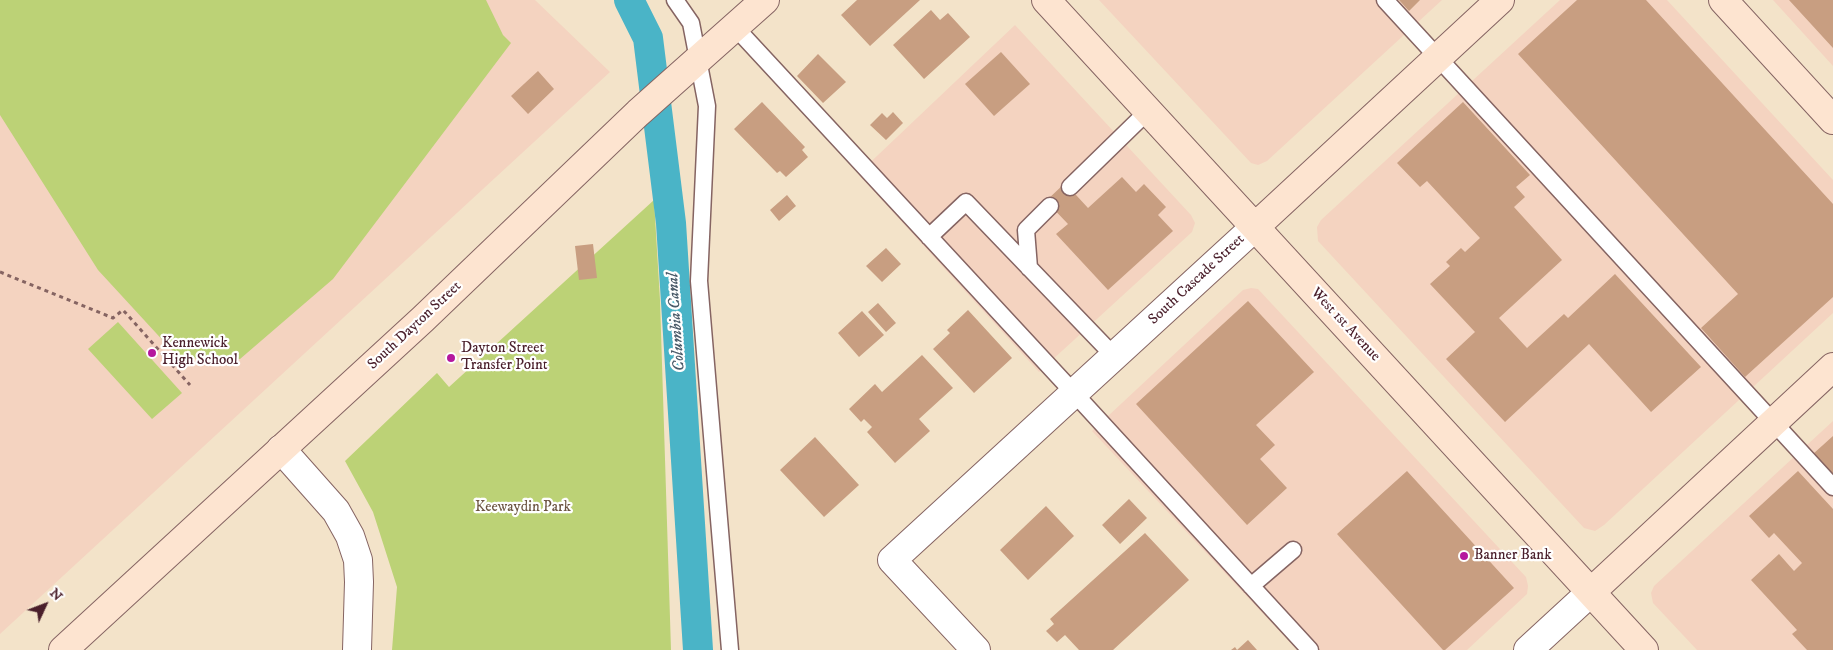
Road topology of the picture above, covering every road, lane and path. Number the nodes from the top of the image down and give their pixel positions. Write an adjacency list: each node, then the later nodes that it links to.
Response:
1 (675, 0): 9 (lane)
2 (765, 0): 7 (street, South Dayton Street)
3 (1046, 0): 10 (street, West 1st Avenue)
4 (1385, 0): 8 (lane)
5 (1500, 0): 8 (street, South Cascade Street)
6 (1723, 0): 11 (street)
7 (734, 27): 9 (street, South Dayton Street); 15 (lane)
8 (1438, 57): 14 (street, South Cascade Street); 22 (lane)
9 (690, 66): 23 (street, South Dayton Street); 30 (lane)
10 (1148, 111): 12 (lane); 14 (street, West 1st Avenue)
11 (1833, 120)
12 (1070, 187)
13 (1050, 206): 16 (lane)
14 (1255, 227): 18 (street, South Cascade Street); 27 (street, West 1st Avenue)
15 (929, 237): 16 (lane); 21 (lane)
16 (1029, 268): 18 (lane)
17 (0, 272): 20 (path)
18 (1114, 356): 21 (street, South Cascade Street)
19 (1833, 367): 22 (street)
20 (190, 385)
21 (1074, 393): 26 (lane); 31 (street, South Cascade Street)
22 (1774, 422): 24 (lane); 27 (street)
23 (281, 449): 28 (street, South Dayton Street); 29 (street)
24 (1833, 486)
25 (1293, 550): 26 (lane)
26 (1251, 586): 32 (lane)
27 (1591, 592): 33 (street); 34 (street, West 1st Avenue)
28 (63, 650)
29 (357, 650)
30 (730, 650)
31 (976, 650)
32 (1310, 650)
33 (1528, 650)
34 (1644, 650)

